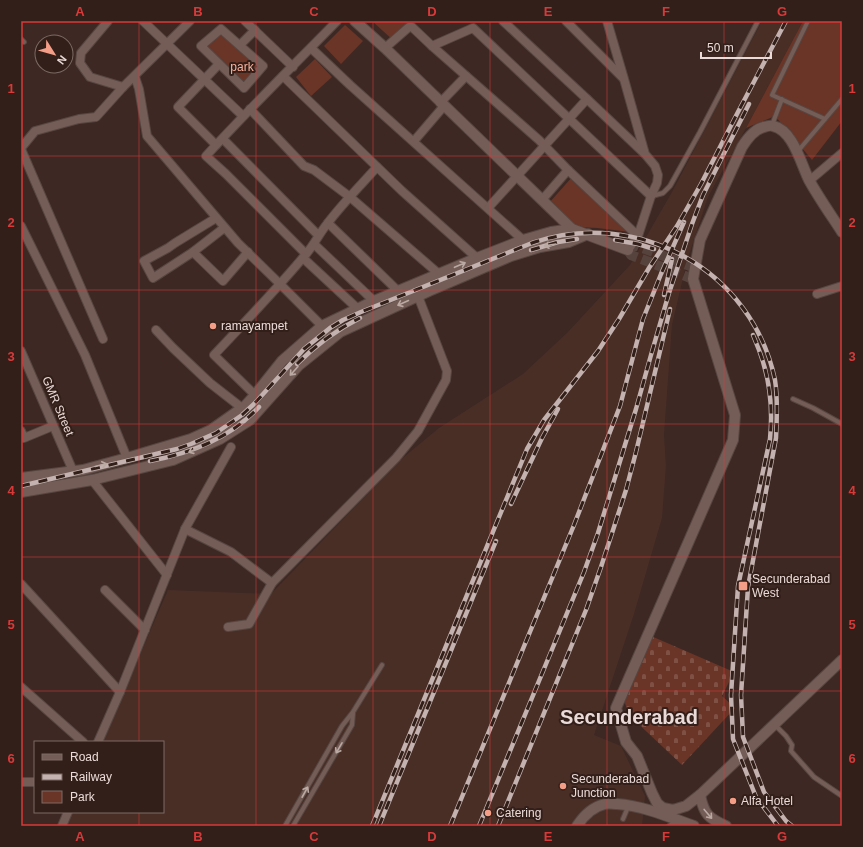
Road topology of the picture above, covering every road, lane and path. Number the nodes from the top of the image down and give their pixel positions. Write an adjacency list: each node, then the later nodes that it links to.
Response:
1 (108, 21): 25 (street)
2 (144, 21): 13 (street)
3 (190, 21): 13 (street)
4 (245, 21): 12 (street)
5 (337, 21): 16 (street)
6 (355, 21): 17 (street)
7 (503, 21): 26 (street)
8 (566, 21): 23 (street)
9 (607, 21): 23 (street)
10 (758, 21): 47 (lane)
11 (808, 21): 27 (lane)
12 (255, 30): 14 (street); 19 (street)
13 (167, 44): 22 (street); 24 (street)
14 (240, 45): 18 (street); 18 (street)
15 (432, 46): 17 (street); 21 (street); 32 (street)
16 (311, 48): 19 (street); 36 (street)
17 (385, 48): 29 (street)
18 (220, 64): 24 (street)
19 (293, 67): 20 (street)
20 (283, 76): 30 (street); 43 (street)
21 (466, 76): 29 (street); 38 (street)
22 (135, 77): 25 (street); 51 (street)
23 (624, 79): 42 (street)
24 (205, 80): 31 (street); 37 (street)
25 (124, 87): 39 (street)
26 (587, 99): 32 (street); 42 (street)
27 (782, 99): 33 (lane); 34 (lane)
28 (842, 99): 33 (lane)
29 (442, 104): 36 (street); 45 (street)
30 (250, 109): 31 (street); 48 (street)
31 (242, 116): 35 (street)
32 (570, 119): 38 (street); 47 (street)
33 (825, 119): 40 (lane)
34 (772, 125): 40 (street); 115 (street)
35 (223, 139): 37 (street); 58 (street)
36 (414, 142): 50 (street)
37 (216, 145): 66 (street)
38 (544, 146): 44 (street); 45 (street)
39 (21, 148): 81 (street)
40 (796, 152): 46 (street)
41 (842, 153): 46 (street)
42 (645, 154): 47 (street)
43 (377, 167): 48 (street); 67 (street)
44 (568, 170): 49 (street); 59 (street)
45 (517, 176): 49 (street); 50 (street)
46 (809, 181): 56 (street)
47 (651, 196): 59 (street)
48 (350, 197): 52 (street); 68 (street)
49 (542, 200): 55 (street)
50 (488, 208): 60 (street)
51 (216, 218): 54 (street); 64 (street)
52 (328, 223): 58 (street); 73 (street)
53 (21, 226): 93 (street)
54 (224, 228): 64 (street); 65 (street)
55 (572, 229): 57 (street); 60 (street)
56 (842, 232)
57 (588, 234): 62 (street, one-way to 62); 63 (street)
58 (318, 235): 61 (street)
59 (638, 236): 63 (street)
60 (523, 240): 62 (street); 67 (street)
61 (314, 244): 66 (street); 76 (street)
62 (530, 250): 70 (street)
63 (628, 250)
64 (193, 252): 65 (street)
65 (248, 252): 69 (street)
66 (305, 256): 69 (street); 77 (street)
67 (477, 258): 68 (street, one-way to 67)
68 (439, 274): 70 (street); 71 (street)
69 (280, 284): 78 (street); 83 (street)
70 (447, 284): 75 (street)
71 (412, 285): 73 (street); 75 (street)
72 (842, 286): 74 (street)
73 (398, 291): 76 (street)
74 (817, 294)
75 (418, 296): 80 (street, one-way to 80); 100 (street)
76 (374, 301): 77 (street)
77 (358, 309): 78 (street)
78 (322, 326): 80 (street); 83 (street)
79 (156, 330): 85 (street)
80 (331, 338): 86 (street, one-way to 86)
81 (103, 339)
82 (21, 351): 88 (street, GMR Street)
83 (255, 395): 85 (street)
84 (793, 399): 87 (lane)
85 (244, 407): 86 (street); 89 (street)
86 (255, 415): 91 (street)
87 (842, 424)
88 (53, 426): 90 (street); 94 (street, GMR Street)
89 (211, 430): 91 (street); 93 (street)
90 (22, 437)
91 (218, 440): 96 (street, one-way to 96)
92 (231, 447): 98 (street)
93 (127, 458): 94 (street, one-way to 93)
94 (73, 471): 95 (street)
95 (21, 478)
96 (92, 480): 97 (street); 99 (street)
97 (21, 492)
98 (185, 529): 99 (street); 100 (street)
99 (167, 575): 104 (street)
100 (272, 583): 103 (street)
101 (21, 584): 108 (street)
102 (105, 590): 104 (street)
103 (228, 627)
104 (144, 630): 108 (street)
105 (842, 660): 110 (street)
106 (382, 665): 109 (lane)
107 (21, 687): 111 (street)
108 (120, 692): 112 (street)
109 (353, 712): 122 (lane, one-way to 109); 123 (lane, one-way to 123)
110 (774, 724): 115 (street); 116 (lane)
111 (82, 741)
112 (98, 741)
113 (21, 782): 114 (street)
114 (34, 782)
115 (700, 795): 127 (street, one-way to 127)
116 (842, 796)
117 (628, 805): 119 (lane); 120 (street); 124 (street)
118 (68, 813): 121 (street)
119 (623, 819)
120 (678, 820): 125 (lane); 126 (street)
121 (62, 826)
122 (285, 826)
123 (293, 826)
124 (577, 826)
125 (668, 826)
126 (694, 826)
127 (726, 826)

